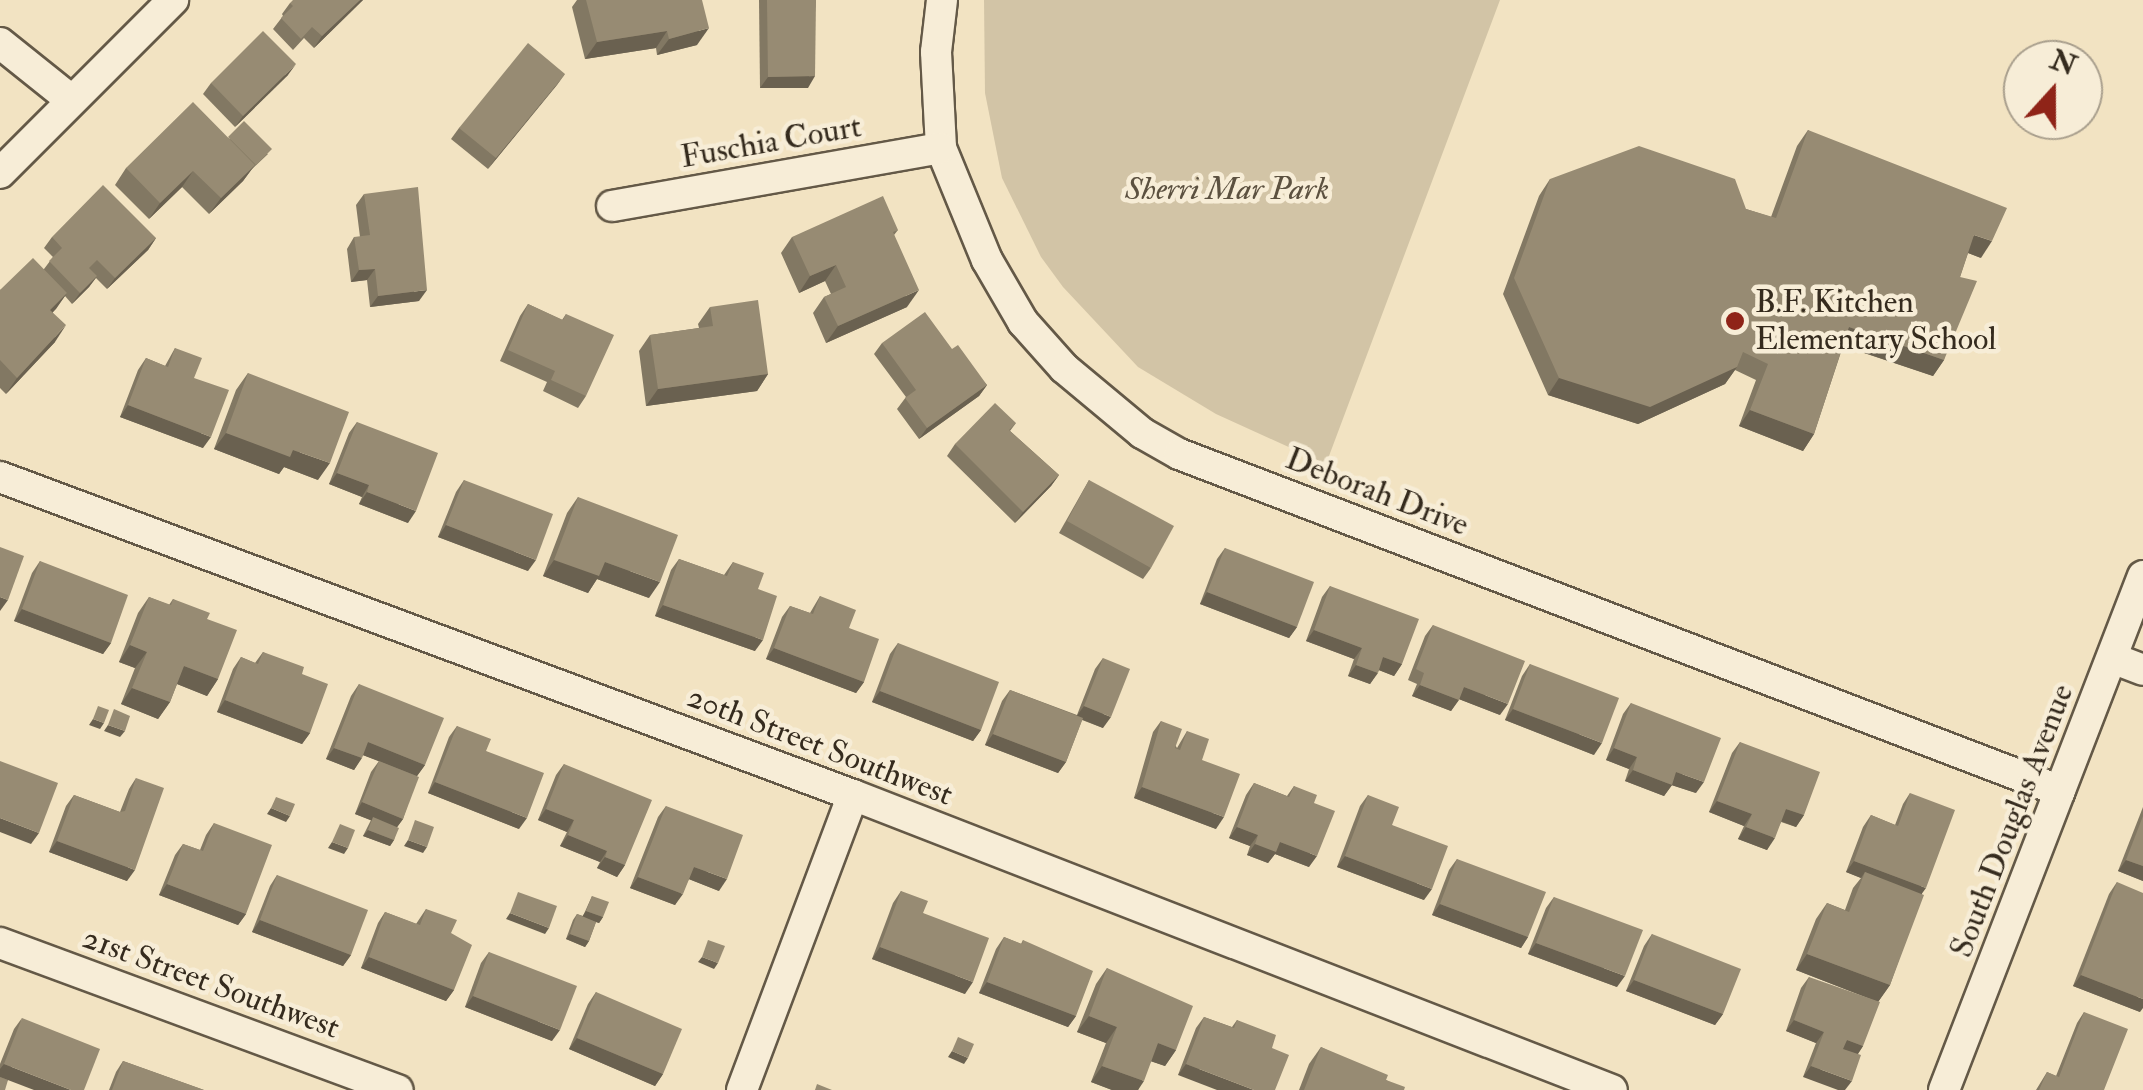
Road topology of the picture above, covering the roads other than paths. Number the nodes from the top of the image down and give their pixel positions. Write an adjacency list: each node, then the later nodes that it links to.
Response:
1 (174, 0): 4 (street)
2 (942, 0): 5 (street, Deborah Drive)
3 (0, 43): 4 (street)
4 (70, 100): 6 (street)
5 (941, 148): 7 (street, Fuschia Court); 12 (street, Deborah Drive)
6 (0, 173)
7 (612, 206)
8 (0, 477): 13 (street, 20th Street Southwest)
9 (2143, 576): 10 (street, South Douglas Avenue)
10 (2112, 658): 11 (street); 12 (street, South Douglas Avenue)
11 (2143, 670)
12 (2060, 791): 18 (street, South Douglas Avenue)
13 (853, 795): 16 (street); 17 (street, 20th Street Southwest)
14 (0, 942): 15 (street, 21st Street Southwest)
15 (398, 1090)
16 (742, 1090)
17 (1612, 1090)
18 (1944, 1090)

